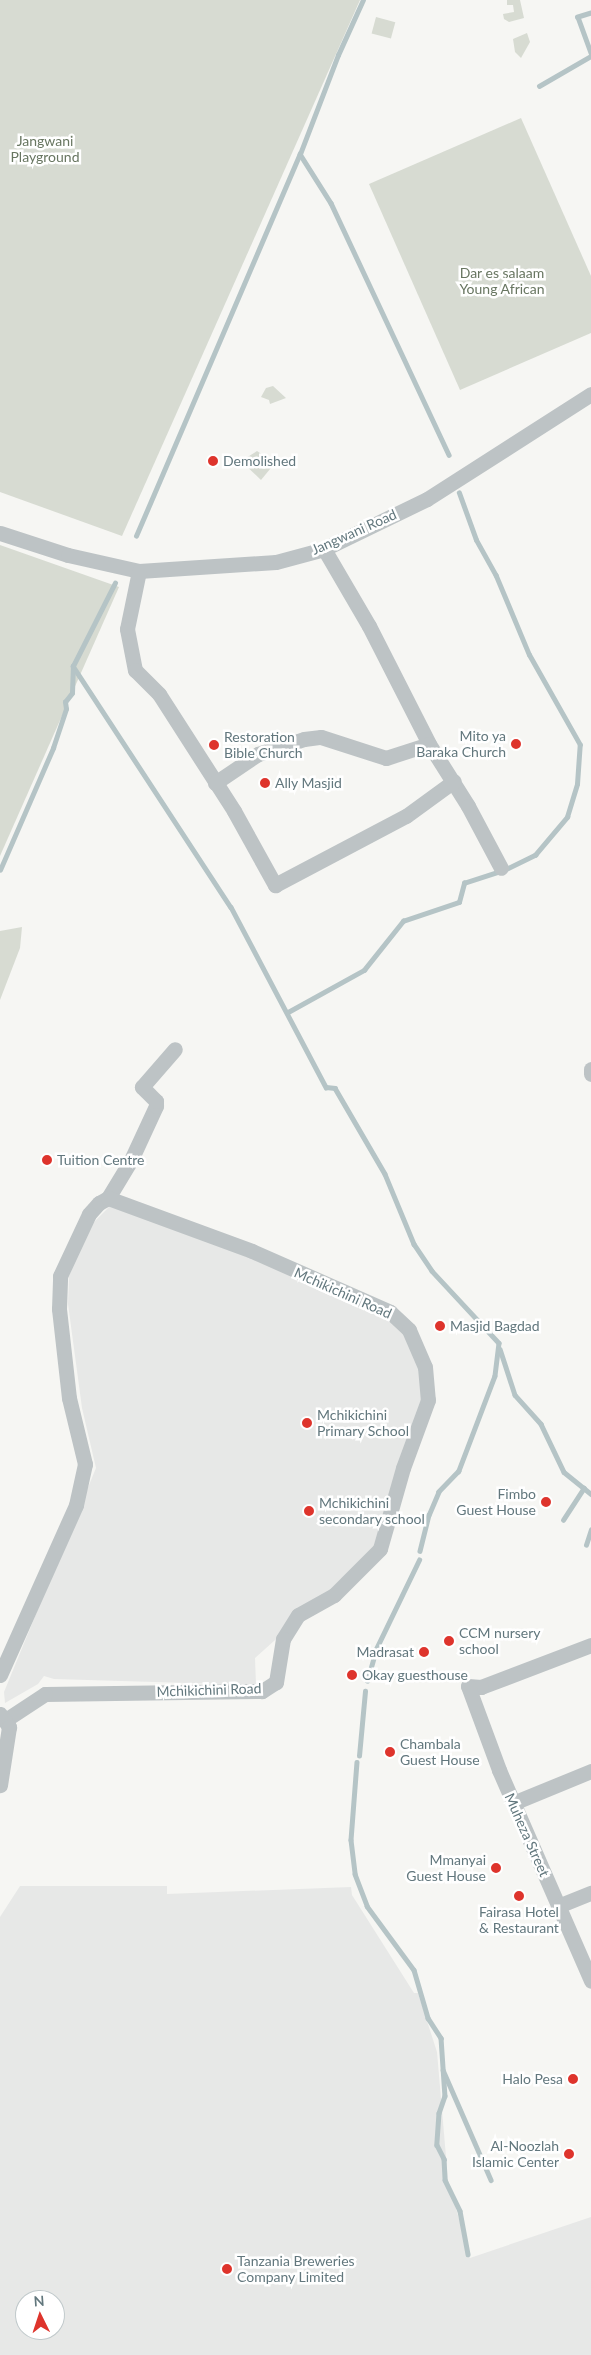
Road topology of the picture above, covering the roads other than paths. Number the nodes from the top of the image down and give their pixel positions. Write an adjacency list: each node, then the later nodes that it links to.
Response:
1 (591, 394): 3 (street, Jangwani Road)
2 (0, 533): 4 (street, Jangwani Road)
3 (324, 549): 4 (street, Jangwani Road); 5 (street)
4 (139, 570): 7 (street)
5 (429, 744): 6 (street); 7 (street)
6 (454, 781): 7 (street); 8 (street)
7 (215, 783)
8 (500, 868)
9 (175, 1049): 10 (street)
10 (108, 1198): 12 (street); 13 (street, Mchikichini Road)
11 (591, 1645): 16 (street, Muheza Street)
12 (0, 1675)
13 (3, 1717): 15 (street, Mchikichini Road)
14 (591, 1771): 16 (street)
15 (0, 1785)
16 (513, 1803): 18 (street, Muheza Street)
17 (591, 1893): 18 (street)
18 (558, 1906): 19 (street, Muheza Street)
19 (591, 1981)

